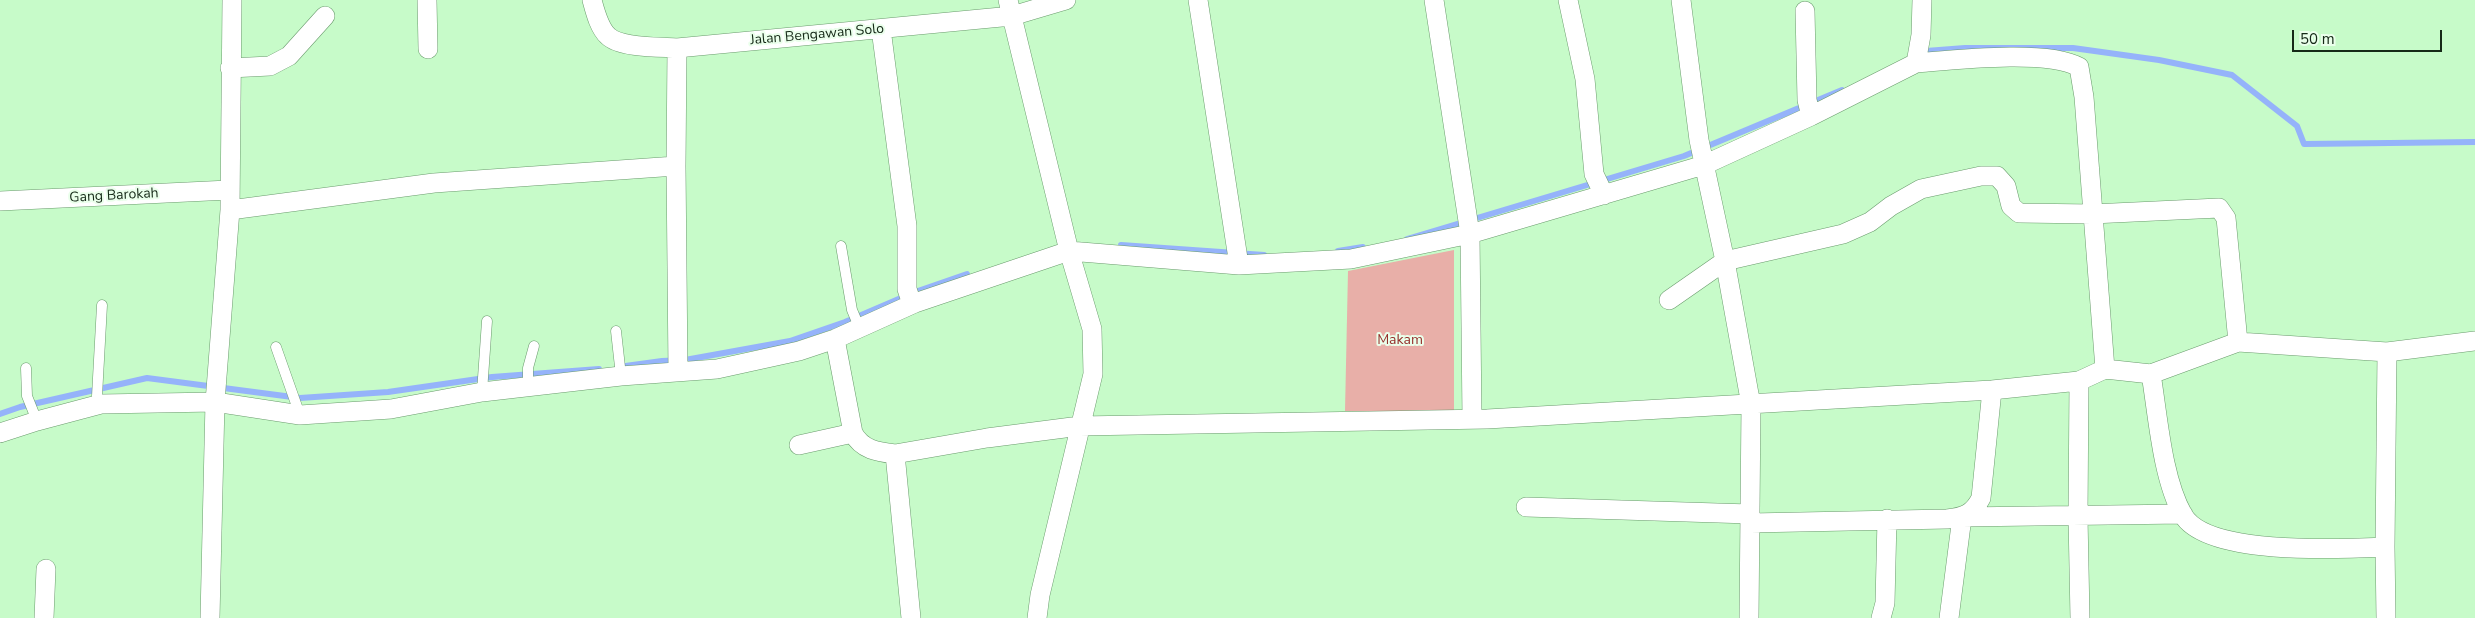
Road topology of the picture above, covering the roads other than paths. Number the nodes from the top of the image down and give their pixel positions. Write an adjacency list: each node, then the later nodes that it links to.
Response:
1 (232, 0): 17 (street)
2 (427, 0): 15 (street)
3 (592, 0): 14 (street, Jalan Bengawan Solo)
4 (1066, 0): 10 (street, Jalan Bengawan Solo)
5 (1198, 0): 29 (street)
6 (1434, 0): 26 (street)
7 (1568, 0): 21 (street)
8 (1682, 0): 19 (street)
9 (1922, 0): 16 (street)
10 (1010, 8): 13 (street, Jalan Bengawan Solo); 28 (street)
11 (1805, 11): 18 (street)
12 (325, 16): 17 (street)
13 (881, 28): 14 (street, Jalan Bengawan Solo); 31 (street)
14 (677, 48): 20 (street)
15 (428, 49)
16 (1916, 63): 18 (street); 25 (street)
17 (230, 68): 22 (street)
18 (1810, 109): 19 (street)
19 (1702, 153): 21 (street); 30 (street)
20 (676, 166): 24 (street); 43 (street)
21 (1599, 186): 26 (street)
22 (229, 190): 23 (street, Gang Barokah); 24 (street)
23 (0, 201)
24 (230, 210): 52 (street)
25 (2092, 214): 30 (street); 39 (street); 46 (street)
26 (1468, 223): 29 (street); 57 (street)
27 (841, 246): 35 (lane)
28 (1069, 251): 29 (street); 31 (street); 58 (street)
29 (1238, 258)
30 (1725, 261): 32 (street); 54 (street)
31 (911, 298): 35 (street)
32 (1669, 300)
33 (102, 305): 53 (lane)
34 (487, 321): 50 (lane)
35 (858, 325): 37 (street)
36 (616, 331): 45 (lane)
37 (835, 339): 43 (street); 60 (street)
38 (2475, 341): 42 (street)
39 (2238, 342): 42 (street); 47 (street)
40 (534, 346): 49 (lane)
41 (276, 347): 55 (lane)
42 (2386, 352): 69 (street)
43 (678, 363): 45 (street)
44 (26, 368): 56 (lane)
45 (620, 369): 49 (street)
46 (2105, 369): 47 (street); 48 (street)
47 (2151, 374): 64 (street)
48 (2079, 381): 51 (street); 66 (street)
49 (528, 384): 50 (street)
50 (483, 387): 55 (street)
51 (1992, 390): 54 (street); 65 (street)
52 (216, 393): 53 (street); 55 (street); 72 (street)
53 (99, 400): 56 (street)
54 (1751, 405): 57 (street); 67 (street)
55 (299, 411)
56 (34, 416): 59 (street)
57 (1472, 419): 58 (street)
58 (1080, 426): 62 (street); 74 (street)
59 (0, 433)
60 (853, 433): 61 (street); 62 (street)
61 (799, 445)
62 (895, 454): 73 (street)
63 (1526, 507): 67 (street)
64 (2183, 514): 66 (street); 69 (street)
65 (1962, 517): 66 (street); 68 (street); 77 (street)
66 (2078, 517): 78 (street)
67 (1750, 518): 68 (street); 75 (street)
68 (1887, 519): 76 (street)
69 (2385, 548): 79 (street)
70 (46, 569): 71 (street)
71 (44, 618)
72 (210, 618)
73 (911, 618)
74 (1037, 618)
75 (1749, 618)
76 (1881, 618)
77 (1949, 618)
78 (2080, 618)
79 (2386, 618)

